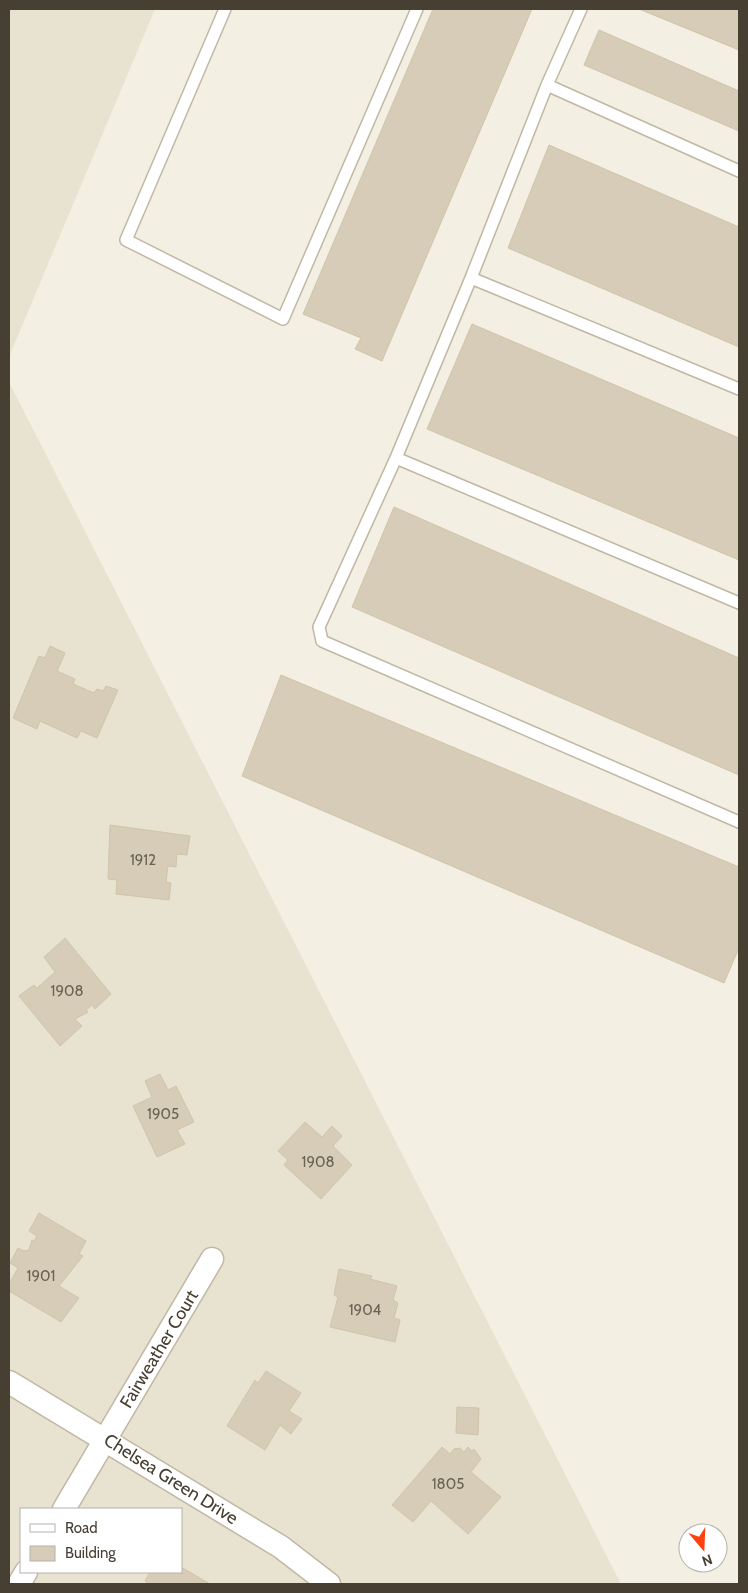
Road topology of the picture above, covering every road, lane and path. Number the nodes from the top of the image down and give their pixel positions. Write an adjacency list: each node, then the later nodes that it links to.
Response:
1 (225, 9): 2 (lane)
2 (416, 9)
3 (581, 9): 4 (lane)
4 (547, 85): 5 (lane); 6 (lane)
5 (739, 171)
6 (471, 278): 7 (lane); 8 (lane)
7 (739, 389)
8 (396, 458): 9 (lane); 10 (lane)
9 (739, 603)
10 (739, 822)
11 (212, 1259): 13 (street, Fairweather Court)
12 (9, 1382): 13 (street, Chelsea Green Drive)
13 (106, 1439): 14 (street, Fairweather Court); 17 (street, Chelsea Green Drive)
14 (65, 1508)
15 (25, 1573): 16 (street)
16 (19, 1584)
17 (329, 1584)

